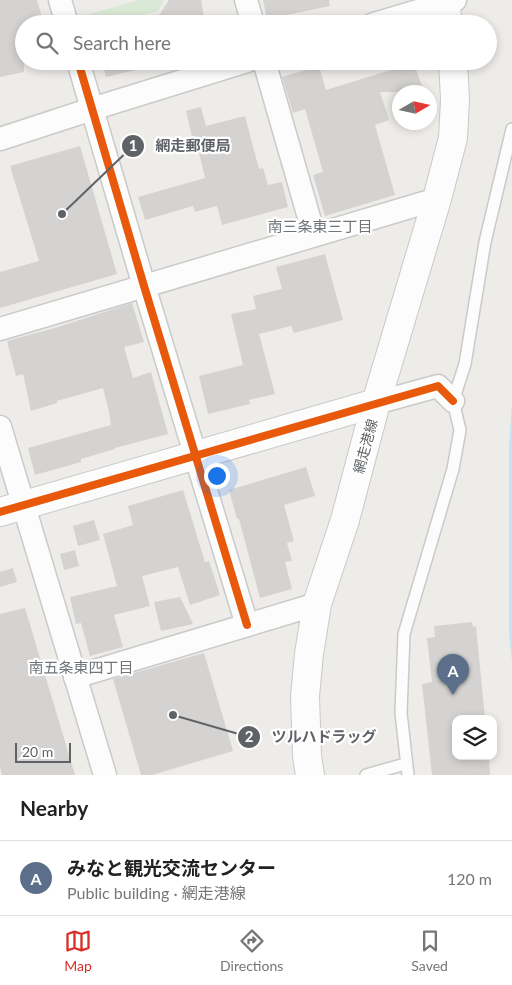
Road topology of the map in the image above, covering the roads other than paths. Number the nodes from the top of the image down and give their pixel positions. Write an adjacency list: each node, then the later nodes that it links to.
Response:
1 (60, 0): 4 (street)
2 (246, 0): 5 (street)
3 (448, 7): 6 (street)
4 (64, 15)
5 (250, 15)
6 (413, 15)
7 (81, 70): 11 (street)
8 (219, 70): 11 (street)
9 (267, 70): 15 (street)
10 (453, 70): 14 (main road, 網走港線)
11 (92, 109): 13 (street); 16 (street)
12 (512, 129): 18 (lane)
13 (0, 139)
14 (437, 198): 15 (street); 19 (main road, 網走港線)
15 (314, 235): 16 (street)
16 (144, 286): 17 (street); 21 (street)
17 (0, 329)
18 (454, 401): 19 (street); 26 (lane)
19 (376, 403): 21 (main road); 23 (main road, 網走港線)
20 (0, 427): 22 (street)
21 (195, 455): 22 (main road); 24 (street)
22 (12, 508): 25 (street)
23 (317, 604): 24 (street); 28 (main road, 網走港線)
24 (247, 625): 25 (street)
25 (75, 677): 27 (street)
26 (406, 770): 29 (lane)
27 (105, 775)
28 (310, 775)
29 (366, 775)

